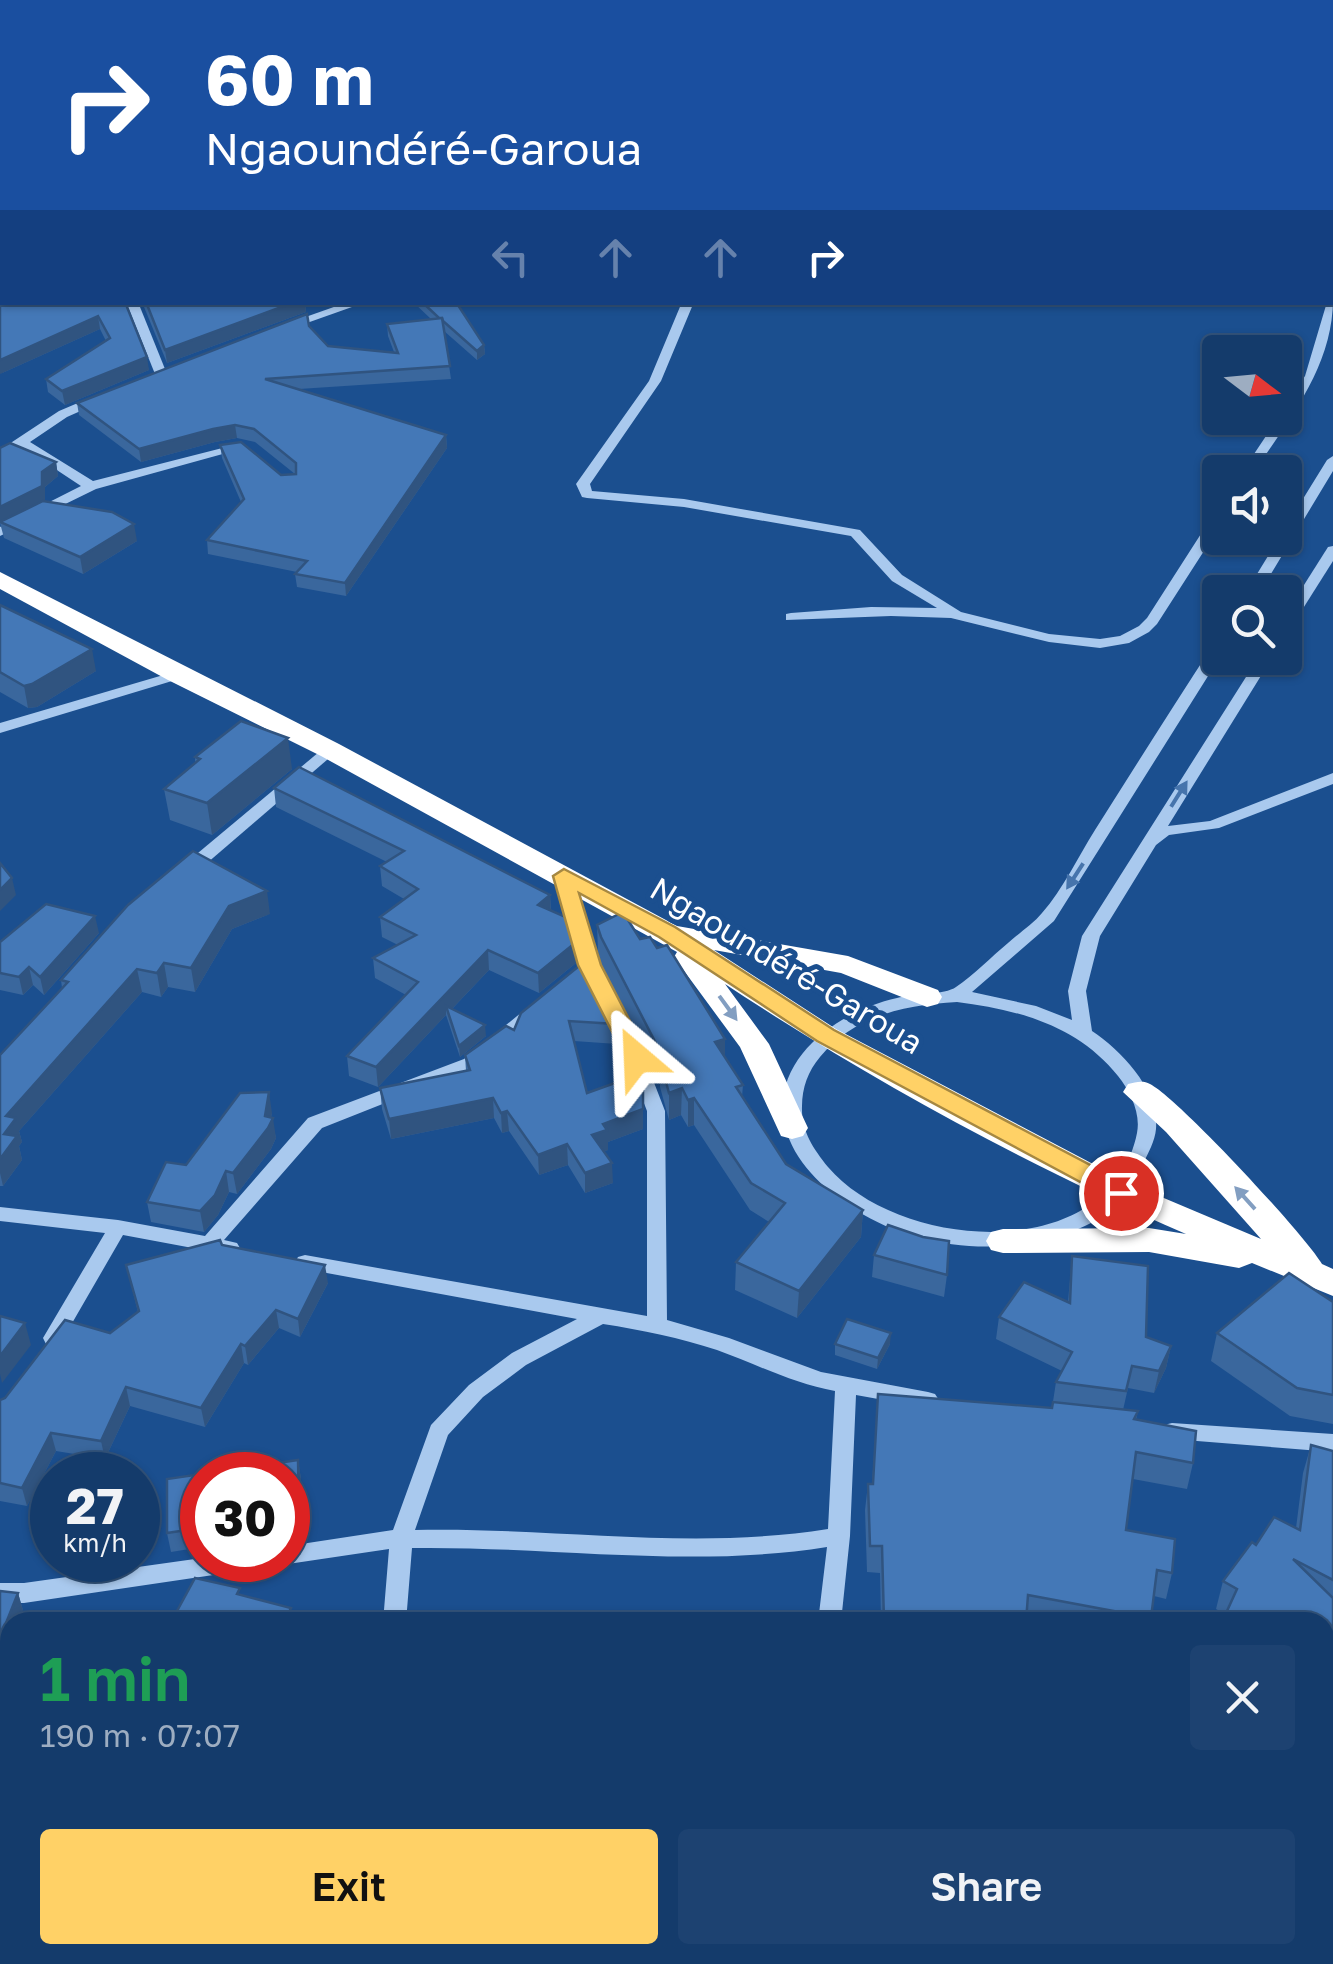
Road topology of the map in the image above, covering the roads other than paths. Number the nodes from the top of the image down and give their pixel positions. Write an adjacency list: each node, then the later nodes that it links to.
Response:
1 (133, 305): 7 (street)
2 (351, 305): 5 (street)
3 (687, 305): 22 (street)
4 (1332, 305): 9 (street)
5 (264, 334)
6 (178, 366): 7 (street)
7 (161, 374): 8 (street)
8 (144, 380)
9 (1302, 390)
10 (110, 394): 11 (street)
11 (22, 442): 12 (street); 15 (street)
12 (0, 456)
13 (262, 460): 15 (street)
14 (1333, 460): 19 (street)
15 (91, 486): 16 (street)
16 (0, 532)
17 (1202, 543): 22 (street)
18 (1333, 550): 21 (street)
19 (1263, 575)
20 (0, 578): 25 (highway, Ngaoundéré-Garoua)
21 (1302, 599)
22 (956, 614): 23 (street)
23 (791, 617)
24 (1202, 674): 34 (street, one-way to 34)
25 (177, 675): 27 (street); 28 (highway, Ngaoundéré-Garoua)
26 (1254, 675): 30 (street, one-way to 26)
27 (0, 728)
28 (330, 750): 31 (highway, Ngaoundéré-Garoua); 32 (street)
29 (1333, 778): 30 (street)
30 (1148, 842): 36 (street)
31 (564, 876): 33 (highway, Ngaoundéré-Garoua); 49 (street)
32 (166, 886)
33 (667, 932): 34 (highway); 37 (highway, Ngaoundéré-Garoua); 39 (highway, one-way to 39)
34 (942, 996): 36 (street); 37 (street)
35 (543, 1003): 44 (street)
36 (1083, 1032): 38 (street)
37 (825, 1036): 39 (street); 40 (highway, Ngaoundéré-Garoua)
38 (1140, 1092): 40 (street); 47 (highway, one-way to 38)
39 (792, 1128): 43 (street)
40 (1121, 1193): 43 (street); 47 (highway, Ngaoundéré-Garoua)
41 (0, 1214): 42 (street)
42 (118, 1227): 44 (street); 50 (street)
43 (1003, 1241): 47 (highway)
44 (209, 1244): 45 (street)
45 (246, 1251)
46 (282, 1258): 48 (street)
47 (1322, 1277)
48 (600, 1316): 49 (street); 56 (street)
49 (657, 1325): 51 (street)
50 (38, 1360)
51 (846, 1384): 52 (street); 55 (street)
52 (954, 1403)
53 (1148, 1428): 54 (street)
54 (1333, 1444)
55 (839, 1536): 56 (street); 61 (street)
56 (401, 1539): 57 (street); 60 (street)
57 (310, 1552)
58 (180, 1571): 59 (street)
59 (0, 1593)
60 (395, 1612)
61 (831, 1612)

